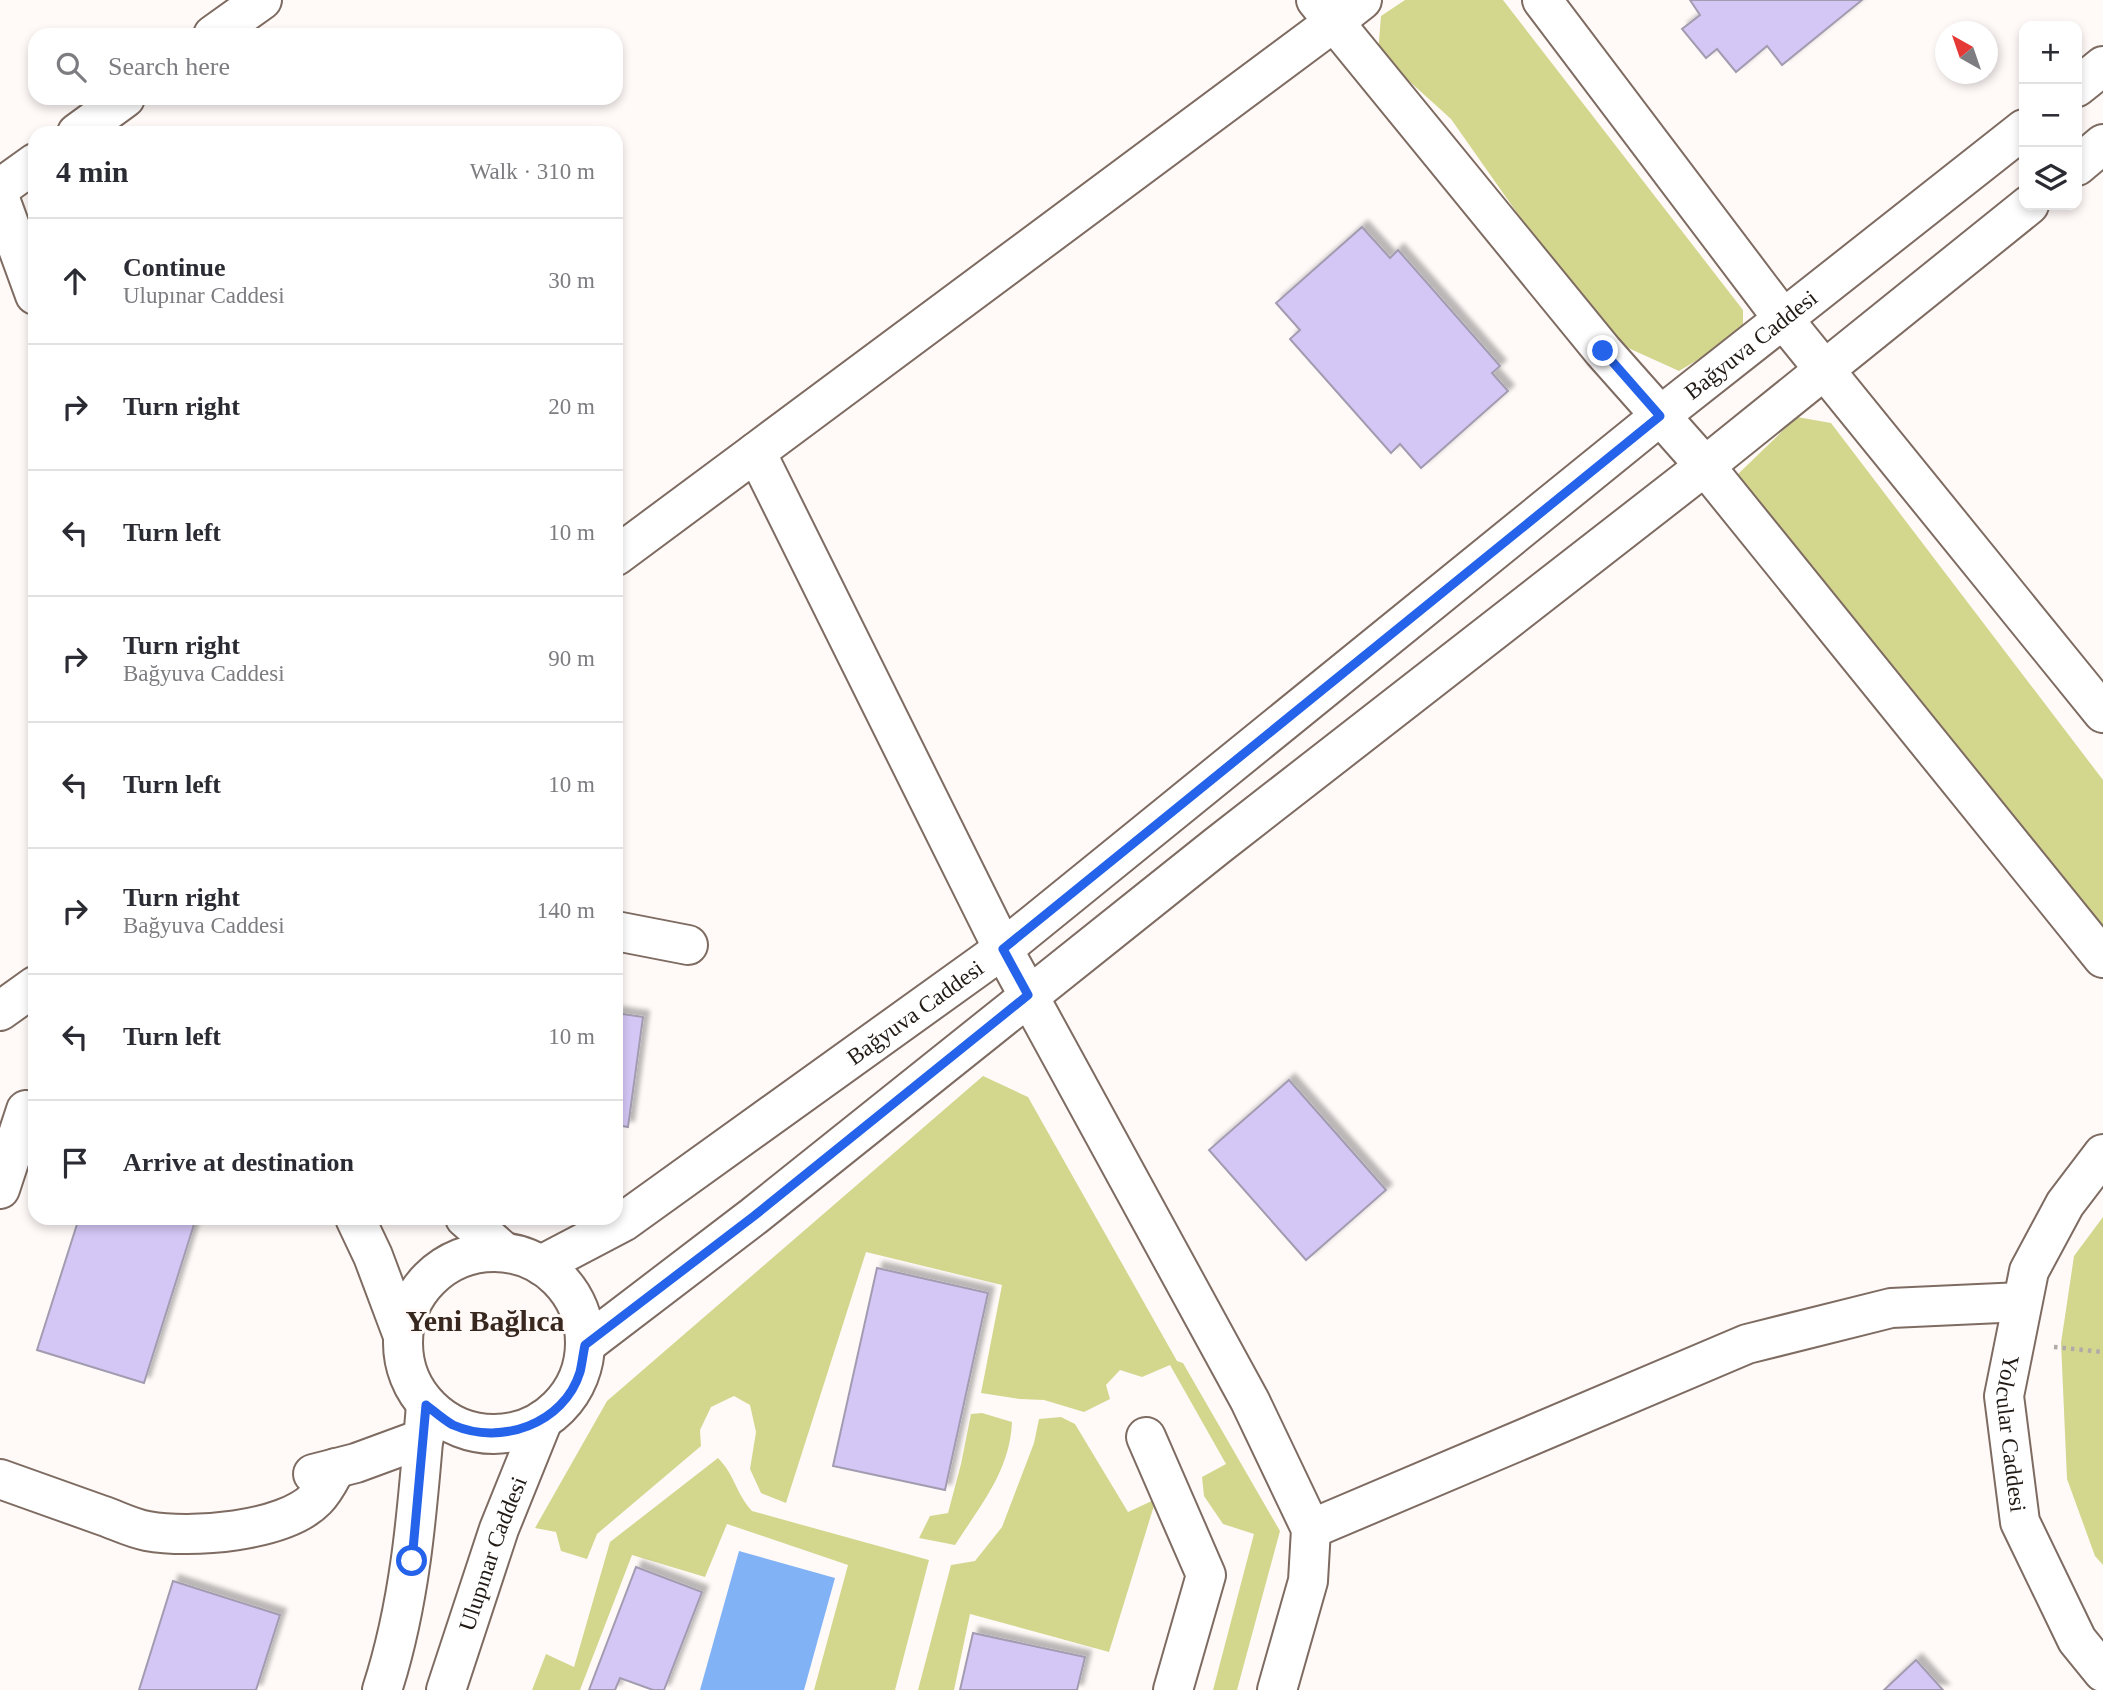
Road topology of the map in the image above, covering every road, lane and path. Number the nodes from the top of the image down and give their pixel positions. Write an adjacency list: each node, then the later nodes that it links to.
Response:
1 (262, 0): 4 (street)
2 (1542, 0): 17 (street)
3 (1337, 7): 19 (street); 20 (street)
4 (223, 28)
5 (2103, 66): 6 (street)
6 (2081, 84)
7 (115, 105): 8 (street)
8 (87, 126)
9 (2019, 133): 17 (street, Bağyuva Caddesi)
10 (2103, 144): 11 (street)
11 (2082, 162)
12 (28, 168): 13 (street)
13 (0, 188)
14 (0, 199): 16 (street)
15 (2023, 210): 18 (street)
16 (28, 276)
17 (1784, 320): 18 (street); 19 (street, Bağyuva Caddesi)
18 (1825, 371): 21 (street); 23 (street)
19 (1660, 416): 21 (street); 26 (street, Bağyuva Caddesi)
20 (756, 452): 22 (street); 26 (street)
21 (1705, 466): 27 (street); 29 (street)
22 (623, 551)
23 (2103, 713)
24 (623, 933): 25 (street)
25 (688, 945)
26 (1003, 949): 29 (street); 34 (street, Bağyuva Caddesi)
27 (2103, 958)
28 (28, 991): 30 (street)
29 (1028, 995): 43 (street); 49 (street)
30 (0, 1011)
31 (26, 1110): 33 (street)
32 (2103, 1154): 40 (street, Yolcular Caddesi)
33 (0, 1189)
34 (623, 1222)
35 (358, 1225): 41 (street)
36 (472, 1225): 38 (street)
37 (617, 1225): 39 (street, Bağyuva Caddesi)
38 (504, 1252): 39 (street); 41 (street)
39 (541, 1265): 43 (street)
40 (2022, 1302): 42 (street, Yolcular Caddesi); 49 (street)
41 (402, 1336): 46 (street)
42 (2015, 1344): 44 (path); 50 (street, Yolcular Caddesi)
43 (585, 1345): 45 (street)
44 (2103, 1352)
45 (543, 1420): 46 (street); 52 (street, Ulupınar Caddesi)
46 (425, 1422): 48 (street); 51 (street)
47 (1146, 1437): 53 (street)
48 (0, 1479)
49 (1311, 1529): 54 (street)
50 (2103, 1672)
51 (382, 1690)
52 (446, 1690)
53 (1173, 1690)
54 (1277, 1690)

